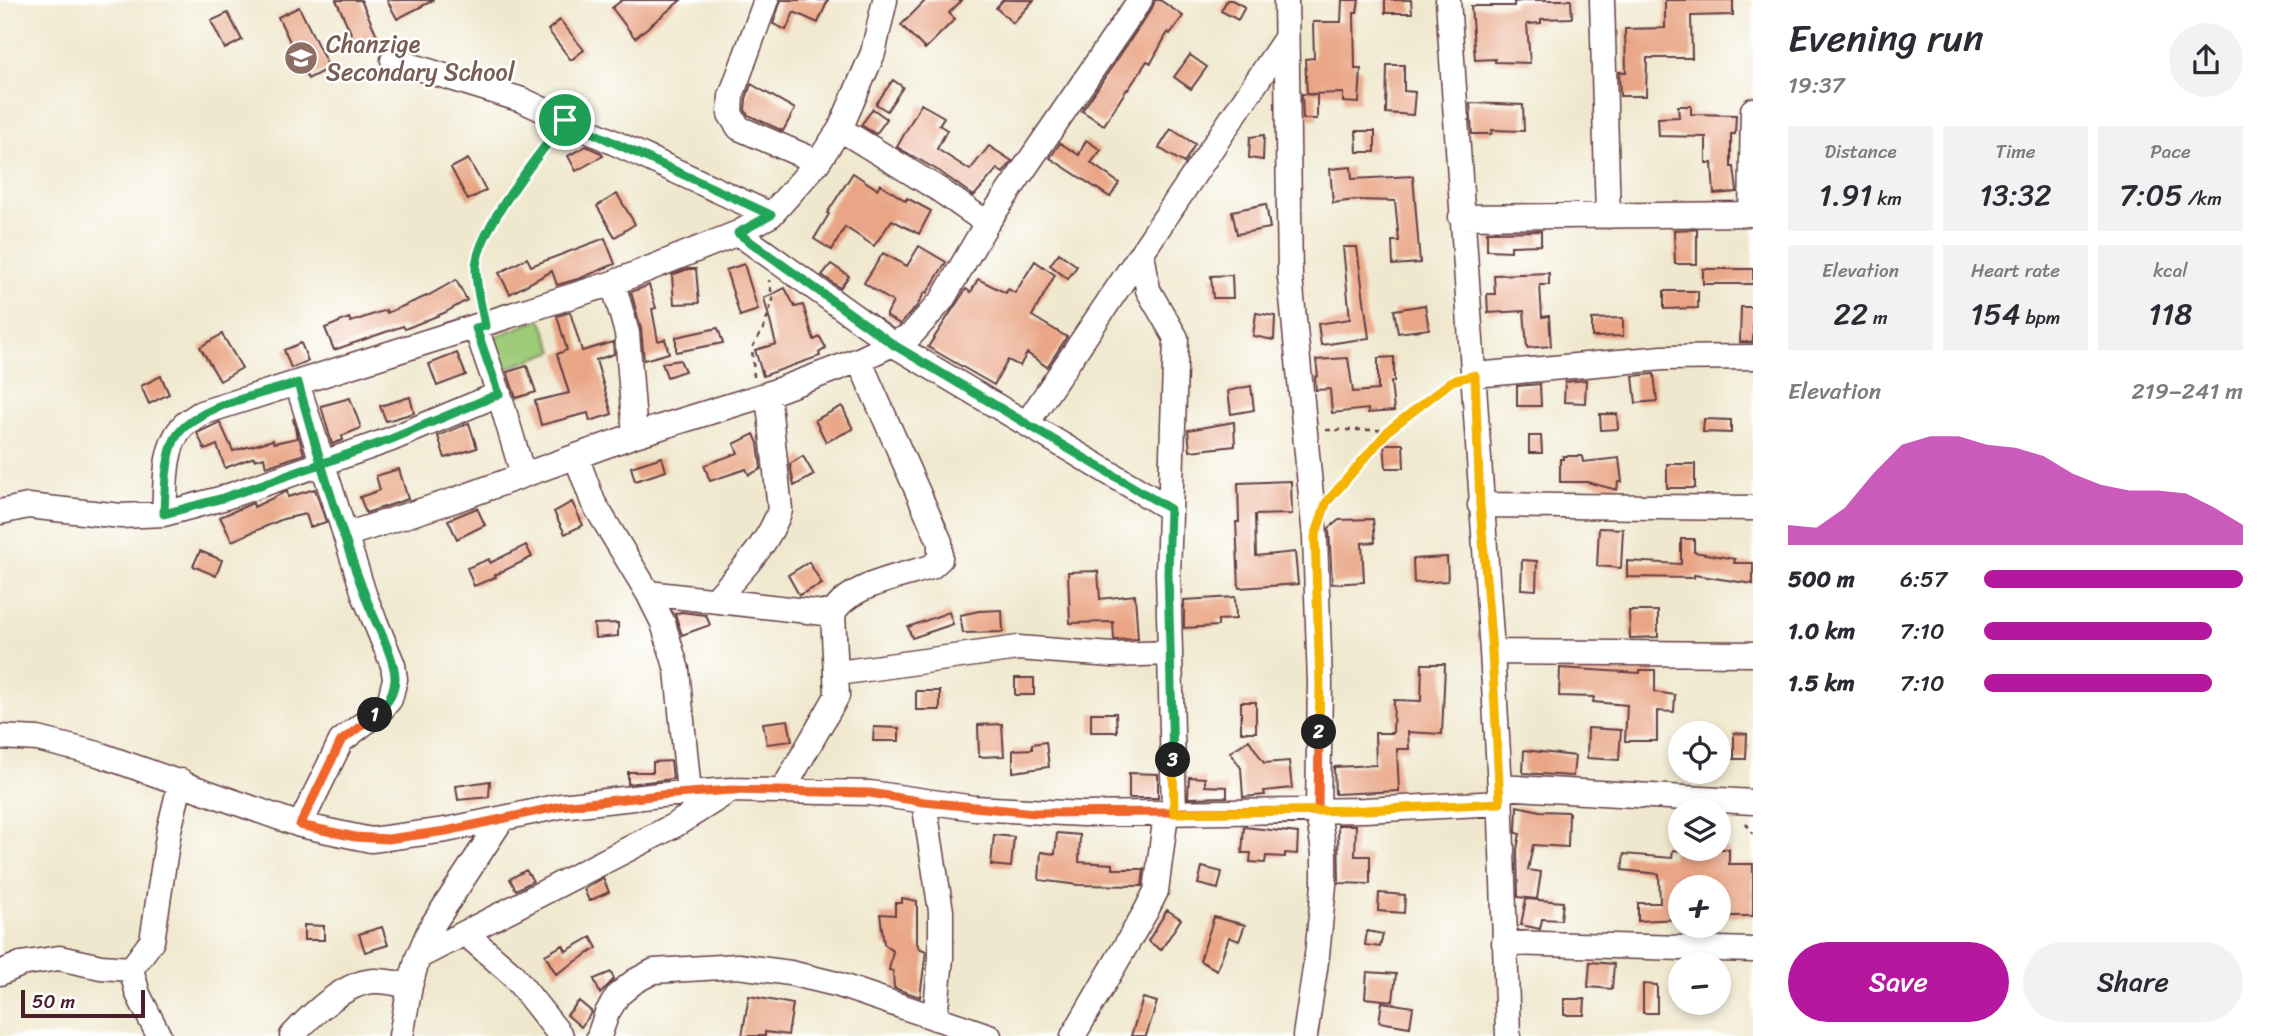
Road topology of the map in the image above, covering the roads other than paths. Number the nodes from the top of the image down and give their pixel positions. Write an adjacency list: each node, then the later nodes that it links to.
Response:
1 (766, 0): 11 (street)
2 (885, 0): 10 (street)
3 (1140, 0): 16 (street)
4 (1286, 0): 7 (street)
5 (1448, 0): 15 (street)
6 (1602, 0): 14 (street)
7 (1286, 38): 18 (street); 54 (street)
8 (393, 60): 13 (street)
9 (1753, 110): 12 (street)
10 (840, 129): 11 (street); 16 (street)
11 (818, 162): 13 (street)
12 (1752, 214): 14 (street)
13 (771, 215): 17 (street)
14 (1608, 215): 15 (street)
15 (1461, 217): 24 (street)
16 (987, 223): 21 (street)
17 (738, 233): 19 (street); 21 (street)
18 (1142, 252): 28 (street); 35 (street)
19 (613, 283): 20 (street); 29 (street)
20 (480, 327): 25 (street); 26 (street)
21 (894, 345): 23 (street); 28 (street)
22 (1753, 357): 24 (street)
23 (859, 360): 27 (street); 41 (street)
24 (1475, 375): 33 (street)
25 (298, 383): 31 (street); 37 (street)
26 (499, 394): 31 (street); 32 (street)
27 (763, 396): 29 (street); 40 (street)
28 (1027, 423): 35 (street)
29 (635, 435): 30 (street)
30 (576, 456): 32 (street); 39 (street)
31 (322, 462): 37 (street); 38 (street)
32 (523, 475): 38 (street)
33 (1480, 505): 34 (street); 42 (street)
34 (1753, 508)
35 (1170, 509): 43 (street)
36 (0, 512): 37 (street)
37 (164, 514)
38 (345, 535): 57 (street)
39 (648, 593): 40 (street); 50 (street)
40 (716, 599): 41 (street)
41 (833, 614): 45 (street)
42 (1492, 652): 44 (street); 51 (street)
43 (1170, 653): 45 (street); 55 (street)
44 (1753, 654)
45 (838, 673): 49 (street)
46 (0, 737): 47 (street)
47 (181, 781): 57 (street); 62 (street)
48 (731, 790): 49 (street); 50 (street); 58 (street)
49 (783, 790): 52 (street)
50 (689, 792): 56 (street)
51 (1500, 795): 53 (street); 54 (street); 59 (street)
52 (924, 802): 55 (street); 65 (street)
53 (1753, 802)
54 (1318, 811): 55 (street); 73 (street)
55 (1170, 813): 72 (street)
56 (502, 819): 57 (street); 61 (street)
57 (300, 825)
58 (465, 933): 61 (street); 69 (street)
59 (1504, 943): 60 (street); 74 (street)
60 (1753, 950)
61 (418, 957): 64 (street)
62 (131, 969): 63 (street); 66 (street)
63 (0, 973)
64 (410, 986): 67 (street); 68 (street)
65 (935, 1018): 70 (street); 71 (street)
66 (159, 1036)
67 (292, 1036)
68 (401, 1036)
69 (561, 1036)
70 (599, 1036)
71 (989, 1036)
72 (1073, 1036)
73 (1305, 1036)
74 (1508, 1036)

